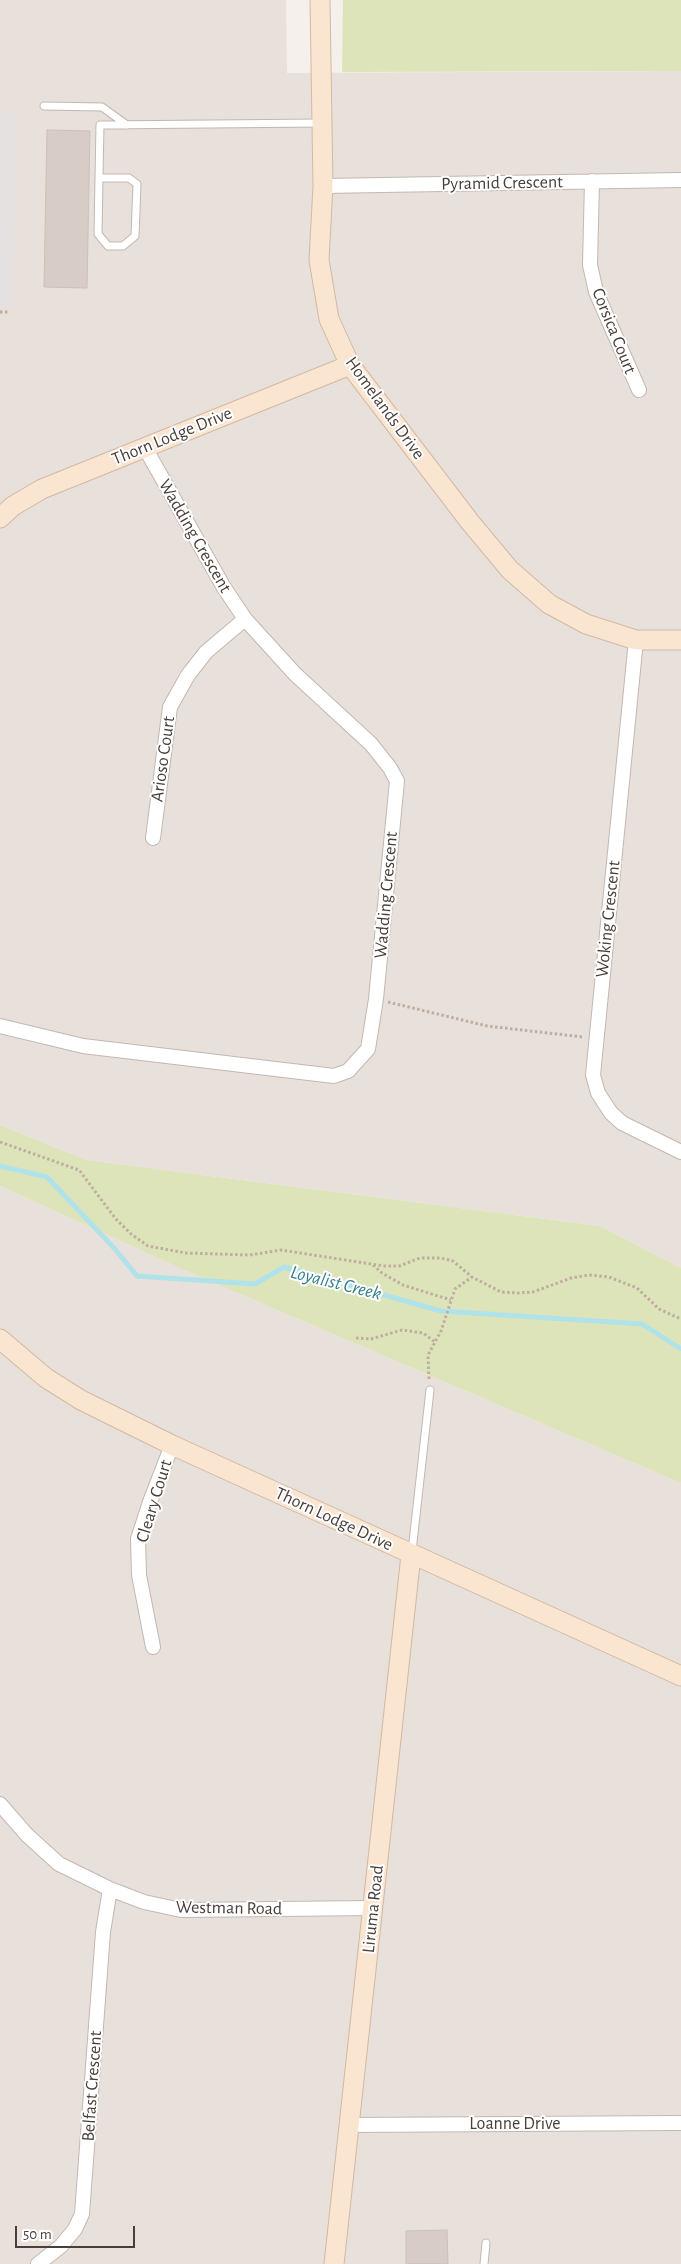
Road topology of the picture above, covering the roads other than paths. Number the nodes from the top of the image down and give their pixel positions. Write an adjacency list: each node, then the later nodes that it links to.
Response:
1 (320, 0): 3 (street, Homelands Drive)
2 (44, 106): 4 (lane)
3 (322, 123): 4 (lane); 8 (street, Homelands Drive)
4 (128, 125): 5 (lane)
5 (99, 178): 5 (lane)
6 (681, 180): 7 (street, Pyramid Crescent)
7 (592, 181): 8 (street, Pyramid Crescent); 10 (street, Corsica Court)
8 (323, 186): 9 (street, Homelands Drive)
9 (350, 365): 11 (street, Thorn Lodge Drive); 14 (street, Homelands Drive)
10 (639, 390)
11 (144, 446): 12 (street, Thorn Lodge Drive); 13 (street, Wadding Crescent)
12 (0, 518)
13 (245, 618): 16 (street, Arioso Court); 17 (street, Wadding Crescent)
14 (636, 640): 15 (street, Homelands Drive); 18 (street, Woking Crescent)
15 (681, 640)
16 (153, 838)
17 (0, 1026)
18 (681, 1152)
19 (0, 1339): 21 (street, Thorn Lodge Drive)
20 (430, 1390): 22 (lane)
21 (172, 1445): 22 (street, Thorn Lodge Drive); 23 (street, Cleary Court)
22 (412, 1555): 24 (street, Thorn Lodge Drive); 27 (street, Liruma Road)
23 (153, 1647)
24 (681, 1676)
25 (0, 1804): 26 (street, Westman Road)
26 (110, 1889): 27 (street, Westman Road); 31 (street, Belfast Crescent)
27 (373, 1908): 29 (street, Liruma Road)
28 (681, 2123): 29 (street, Loanne Drive)
29 (349, 2125): 32 (street, Liruma Road)
30 (486, 2243): 33 (lane)
31 (38, 2264)
32 (334, 2264)
33 (484, 2264)

